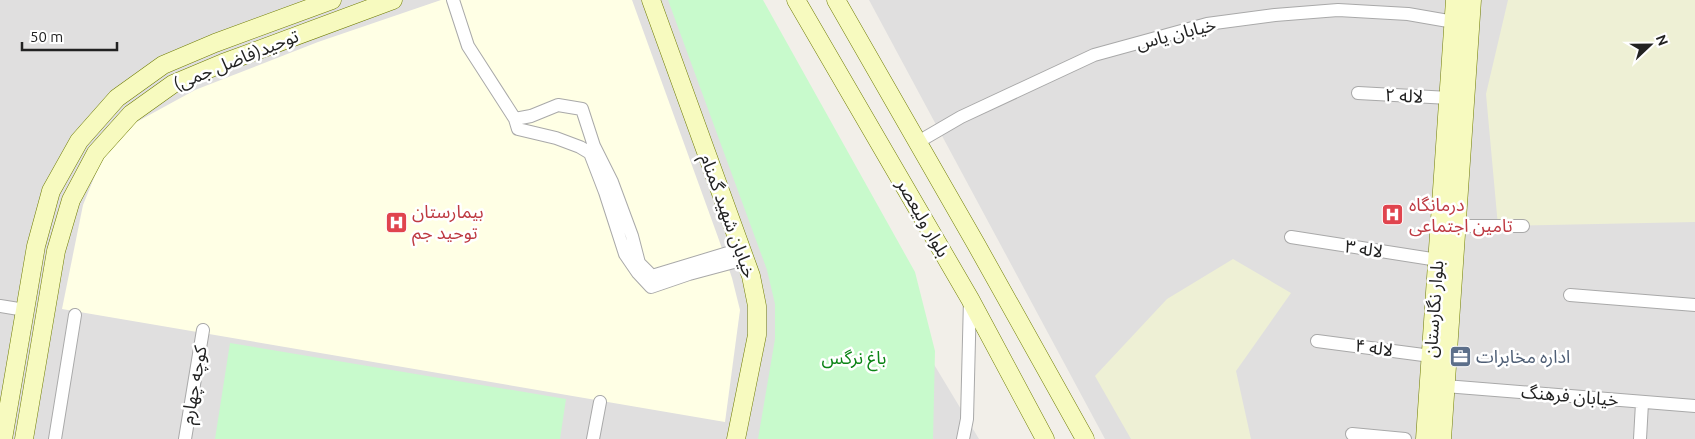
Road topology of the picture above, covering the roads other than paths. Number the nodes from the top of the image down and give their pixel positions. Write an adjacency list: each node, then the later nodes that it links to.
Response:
1 (332, 0): 23 (main road, توحید(فاضل جمی))
2 (453, 0): 12 (street)
3 (651, 0): 17 (main road, خیابان شهید گمنام)
4 (796, 0): 20 (main road, بلوار ولیعصر)
5 (836, 0): 13 (main road, بلوار ولیعصر)
6 (1455, 0): 9 (main road, بلوار نگارستان)
7 (1472, 0): 14 (main road, بلوار نگارستان)
8 (384, 1): 34 (main road, توحید(فاضل جمی))
9 (1454, 22): 11 (main road, بلوار نگارستان); 13 (street, خیابان یاس)
10 (1358, 93): 11 (street, لاله ۲)
11 (1450, 98): 18 (main road, بلوار نگارستان)
12 (516, 124): 17 (street); 17 (street)
13 (918, 142): 41 (main road, بلوار ولیعصر)
14 (1456, 226): 15 (street); 28 (main road, بلوار نگارستان)
15 (1523, 226)
16 (1291, 237): 18 (street, لاله ۳)
17 (743, 254): 38 (main road, خیابان شهید گمنام)
18 (1438, 260): 27 (main road, بلوار نگارستان)
19 (1570, 295): 21 (street)
20 (970, 300): 39 (street); 40 (main road, بلوار ولیعصر)
21 (1695, 305)
22 (0, 306): 23 (street)
23 (25, 310): 33 (main road, توحید(فاضل جمی))
24 (75, 315): 35 (street)
25 (203, 330): 36 (street, کوچه چهارم)
26 (1317, 341): 27 (street, لاله ۴)
27 (1431, 356): 43 (main road, بلوار نگارستان)
28 (1445, 386): 30 (street, خیابان فرهنگ); 44 (main road, بلوار نگارستان)
29 (600, 402): 37 (street)
30 (1642, 403): 31 (street, خیابان فرهنگ); 45 (street)
31 (1695, 406)
32 (1352, 434): 42 (street)
33 (2, 439)
34 (24, 439)
35 (55, 439)
36 (185, 439)
37 (593, 439)
38 (736, 439)
39 (963, 439)
40 (1045, 439)
41 (1085, 439)
42 (1405, 439)
43 (1425, 439)
44 (1442, 439)
45 (1640, 439)

